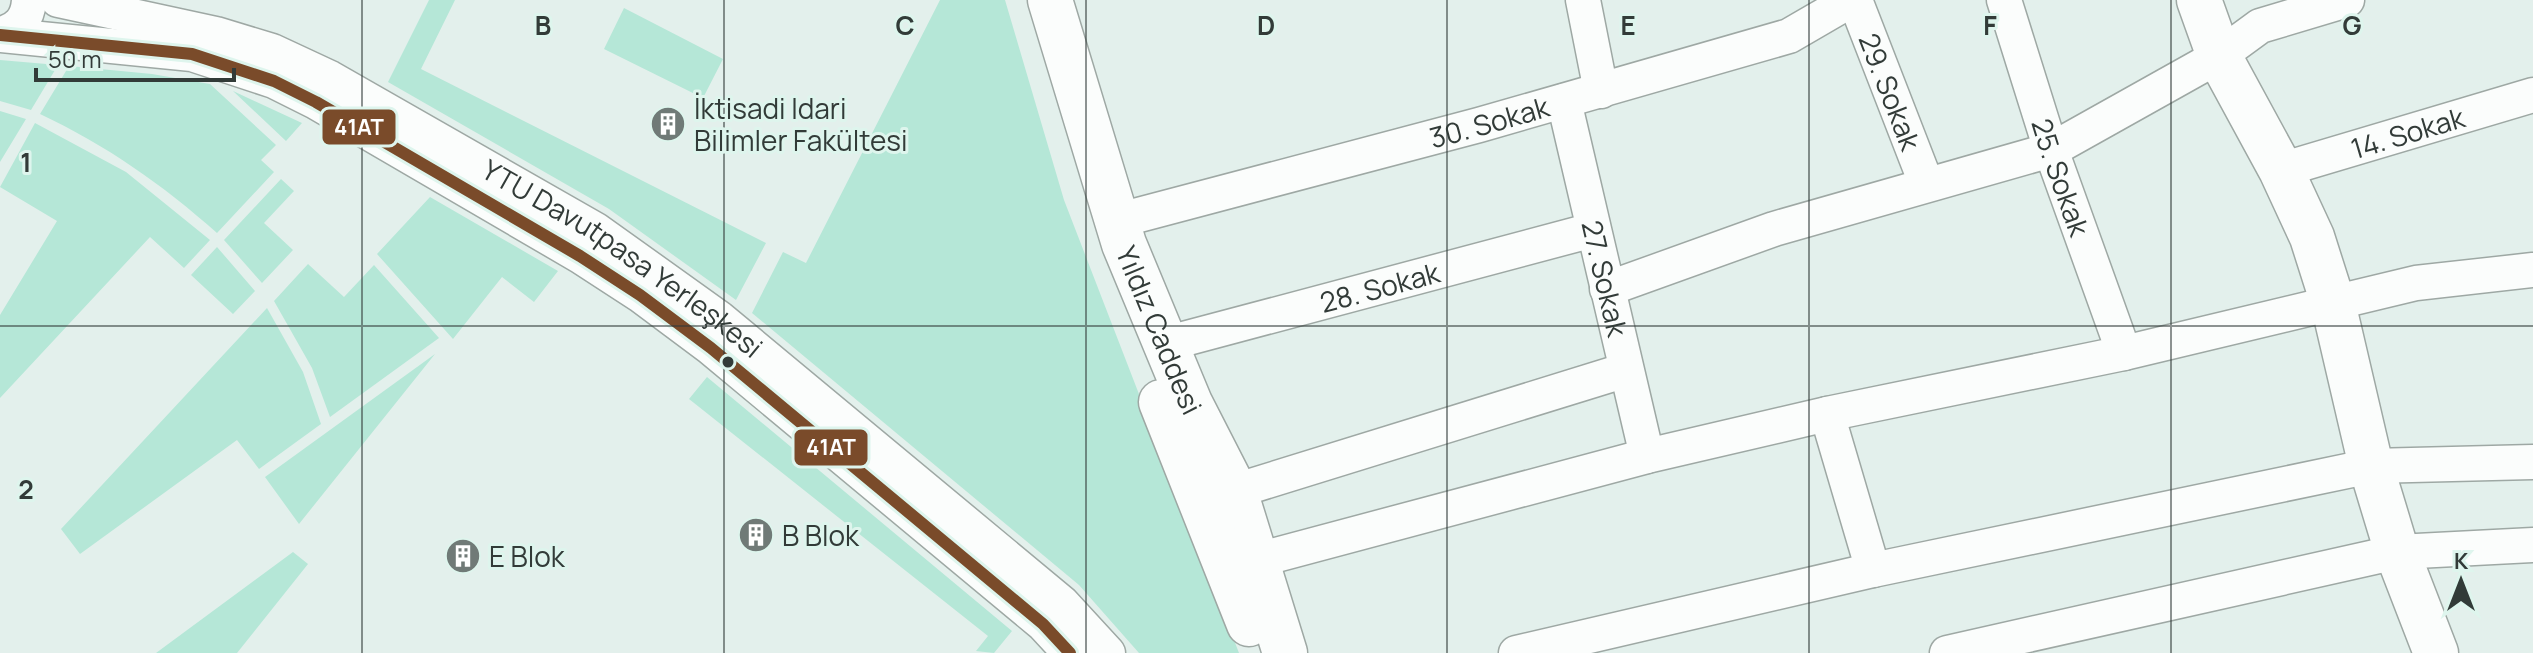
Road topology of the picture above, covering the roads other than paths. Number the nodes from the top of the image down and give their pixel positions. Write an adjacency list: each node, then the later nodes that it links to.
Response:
1 (29, 0): 9 (street, YTU Davutpasa Yerleşkesi)
2 (58, 0): 36 (street, YTU Davutpasa Yerleşkesi)
3 (1583, 0): 11 (street)
4 (1853, 0): 11 (street, 30. Sokak); 16 (street, 29. Sokak)
5 (2004, 0): 14 (street, 25. Sokak)
6 (2199, 0): 10 (main road)
7 (2347, 0): 10 (street)
8 (1050, 1): 17 (main road, Yıldız Caddesi); 34 (main road, Yıldız Caddesi)
9 (0, 35): 35 (street, YTU Davutpasa Yerleşkesi)
10 (2219, 56): 14 (street); 15 (main road)
11 (1601, 91): 13 (street, 30. Sokak)
12 (2533, 95): 15 (street, 14. Sokak)
13 (1564, 101): 17 (street, 30. Sokak); 18 (street, 27. Sokak)
14 (2051, 150): 16 (street); 23 (street, 25. Sokak)
15 (2281, 170): 21 (main road)
16 (1926, 183): 20 (street)
17 (1116, 221): 22 (main road, Yıldız Caddesi)
18 (1593, 230): 20 (street, 27. Sokak); 22 (street, 28. Sokak)
19 (2533, 270): 21 (street)
20 (1607, 289): 24 (street, 27. Sokak)
21 (2333, 303): 23 (street); 28 (main road)
22 (1165, 344): 29 (main road, Yıldız Caddesi)
23 (2124, 353): 25 (street)
24 (1626, 370): 26 (street, 27. Sokak); 29 (street)
25 (1827, 414): 26 (street); 33 (street)
26 (1647, 456): 32 (street)
27 (2533, 462): 28 (street)
28 (2371, 466): 31 (main road); 33 (street)
29 (1235, 491): 32 (main road, Yıldız Caddesi)
30 (2533, 545): 31 (street)
31 (2397, 552): 38 (street); 39 (main road)
32 (1257, 560): 34 (main road, Yıldız Caddesi)
33 (1873, 570): 37 (street)
34 (1281, 648)
35 (1070, 653)
36 (1108, 653)
37 (1516, 653)
38 (1947, 653)
39 (2436, 653)

